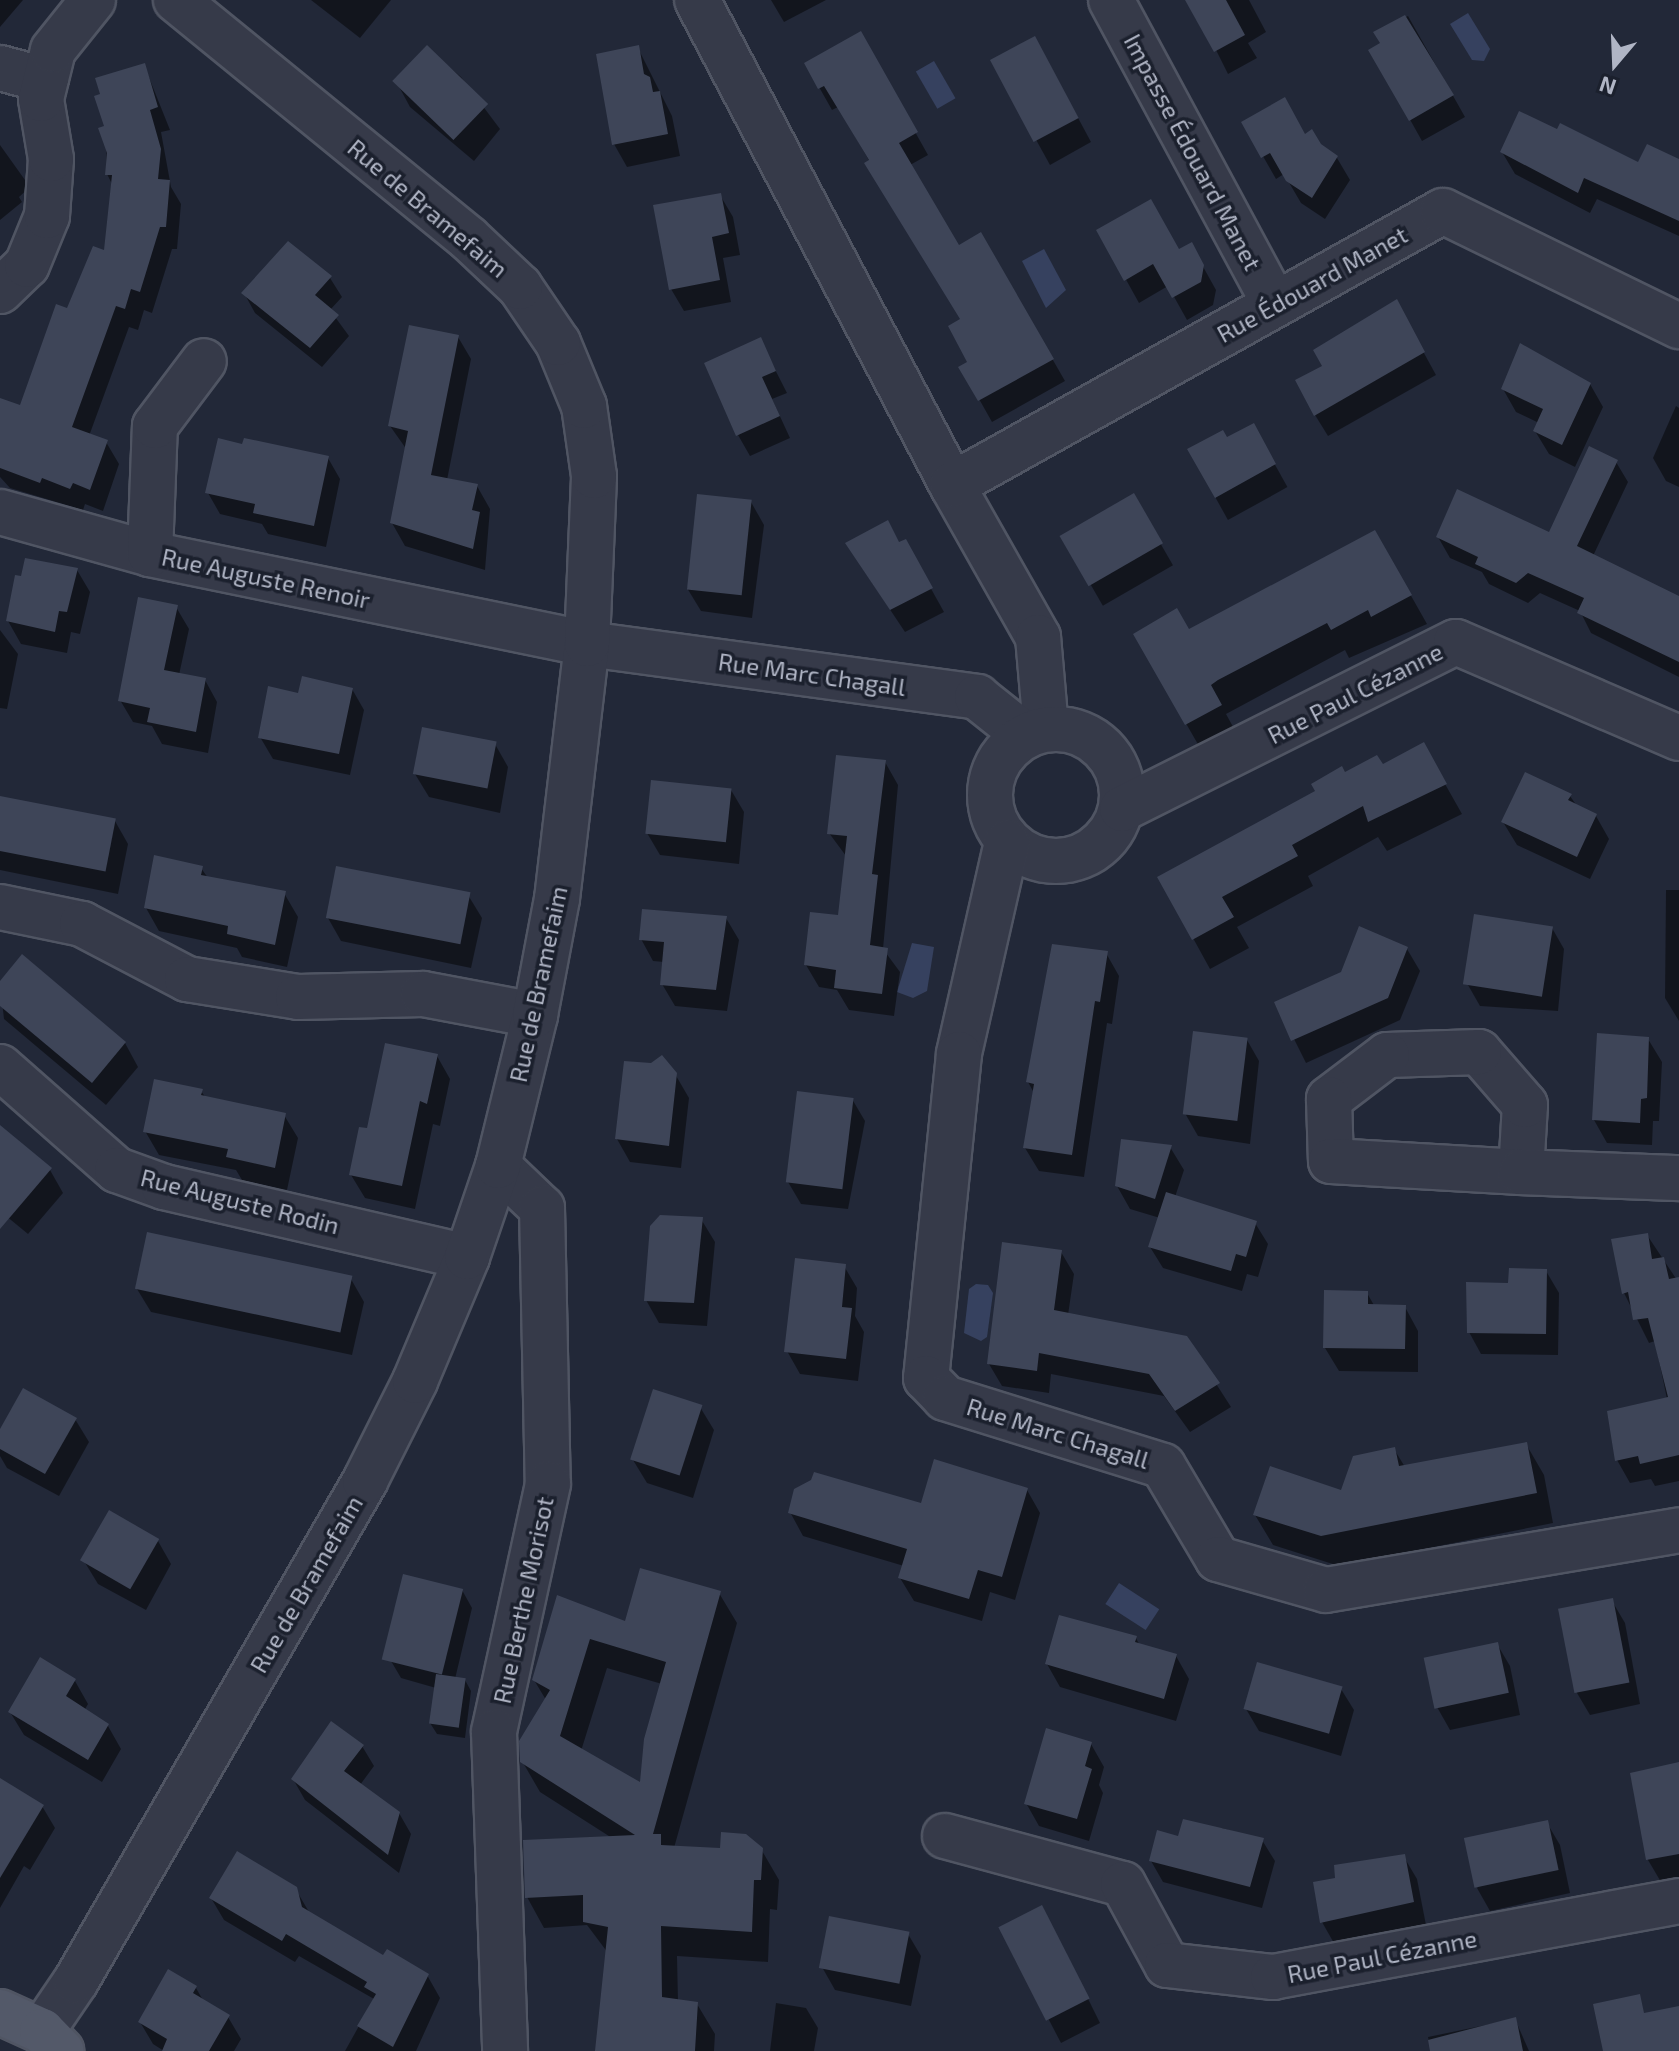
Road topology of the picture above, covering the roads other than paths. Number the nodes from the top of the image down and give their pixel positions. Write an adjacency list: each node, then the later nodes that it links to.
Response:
1 (93, 0): 6 (street)
2 (176, 0): 14 (street, Rue de Bramefaim)
3 (697, 0): 11 (street)
4 (1111, 0): 8 (street, Impasse Édouard Manet)
5 (0, 68): 6 (street)
6 (45, 80): 7 (street)
7 (0, 291)
8 (1275, 304): 9 (street, Rue Édouard Manet); 11 (street, Rue Édouard Manet)
9 (1679, 326)
10 (204, 361): 13 (street, Rue Auguste Renoir)
11 (952, 485): 15 (street)
12 (0, 512): 13 (street)
13 (150, 554): 14 (street, Rue Auguste Renoir)
14 (587, 644): 15 (street, Rue Marc Chagall); 20 (street, Rue de Bramefaim)
15 (1036, 731): 17 (street); 18 (street)
16 (1679, 738): 17 (street, Rue Paul Cézanne)
17 (1122, 809): 18 (street)
18 (1007, 842): 26 (street, Rue Marc Chagall)
19 (0, 907): 20 (street)
20 (535, 1015): 22 (street, Rue de Bramefaim)
21 (0, 1067): 25 (street, Rue Auguste Rodin)
22 (498, 1166): 25 (street, Rue de Bramefaim); 31 (street, Rue Berthe Morisot)
23 (1521, 1172): 23 (street); 24 (street)
24 (1679, 1178)
25 (467, 1257): 30 (street, Rue de Bramefaim)
26 (1679, 1530)
27 (945, 1836): 28 (street, Rue Paul Cézanne)
28 (1679, 1901)
29 (0, 2012): 30 (main road)
30 (52, 2041)
31 (505, 2051)

